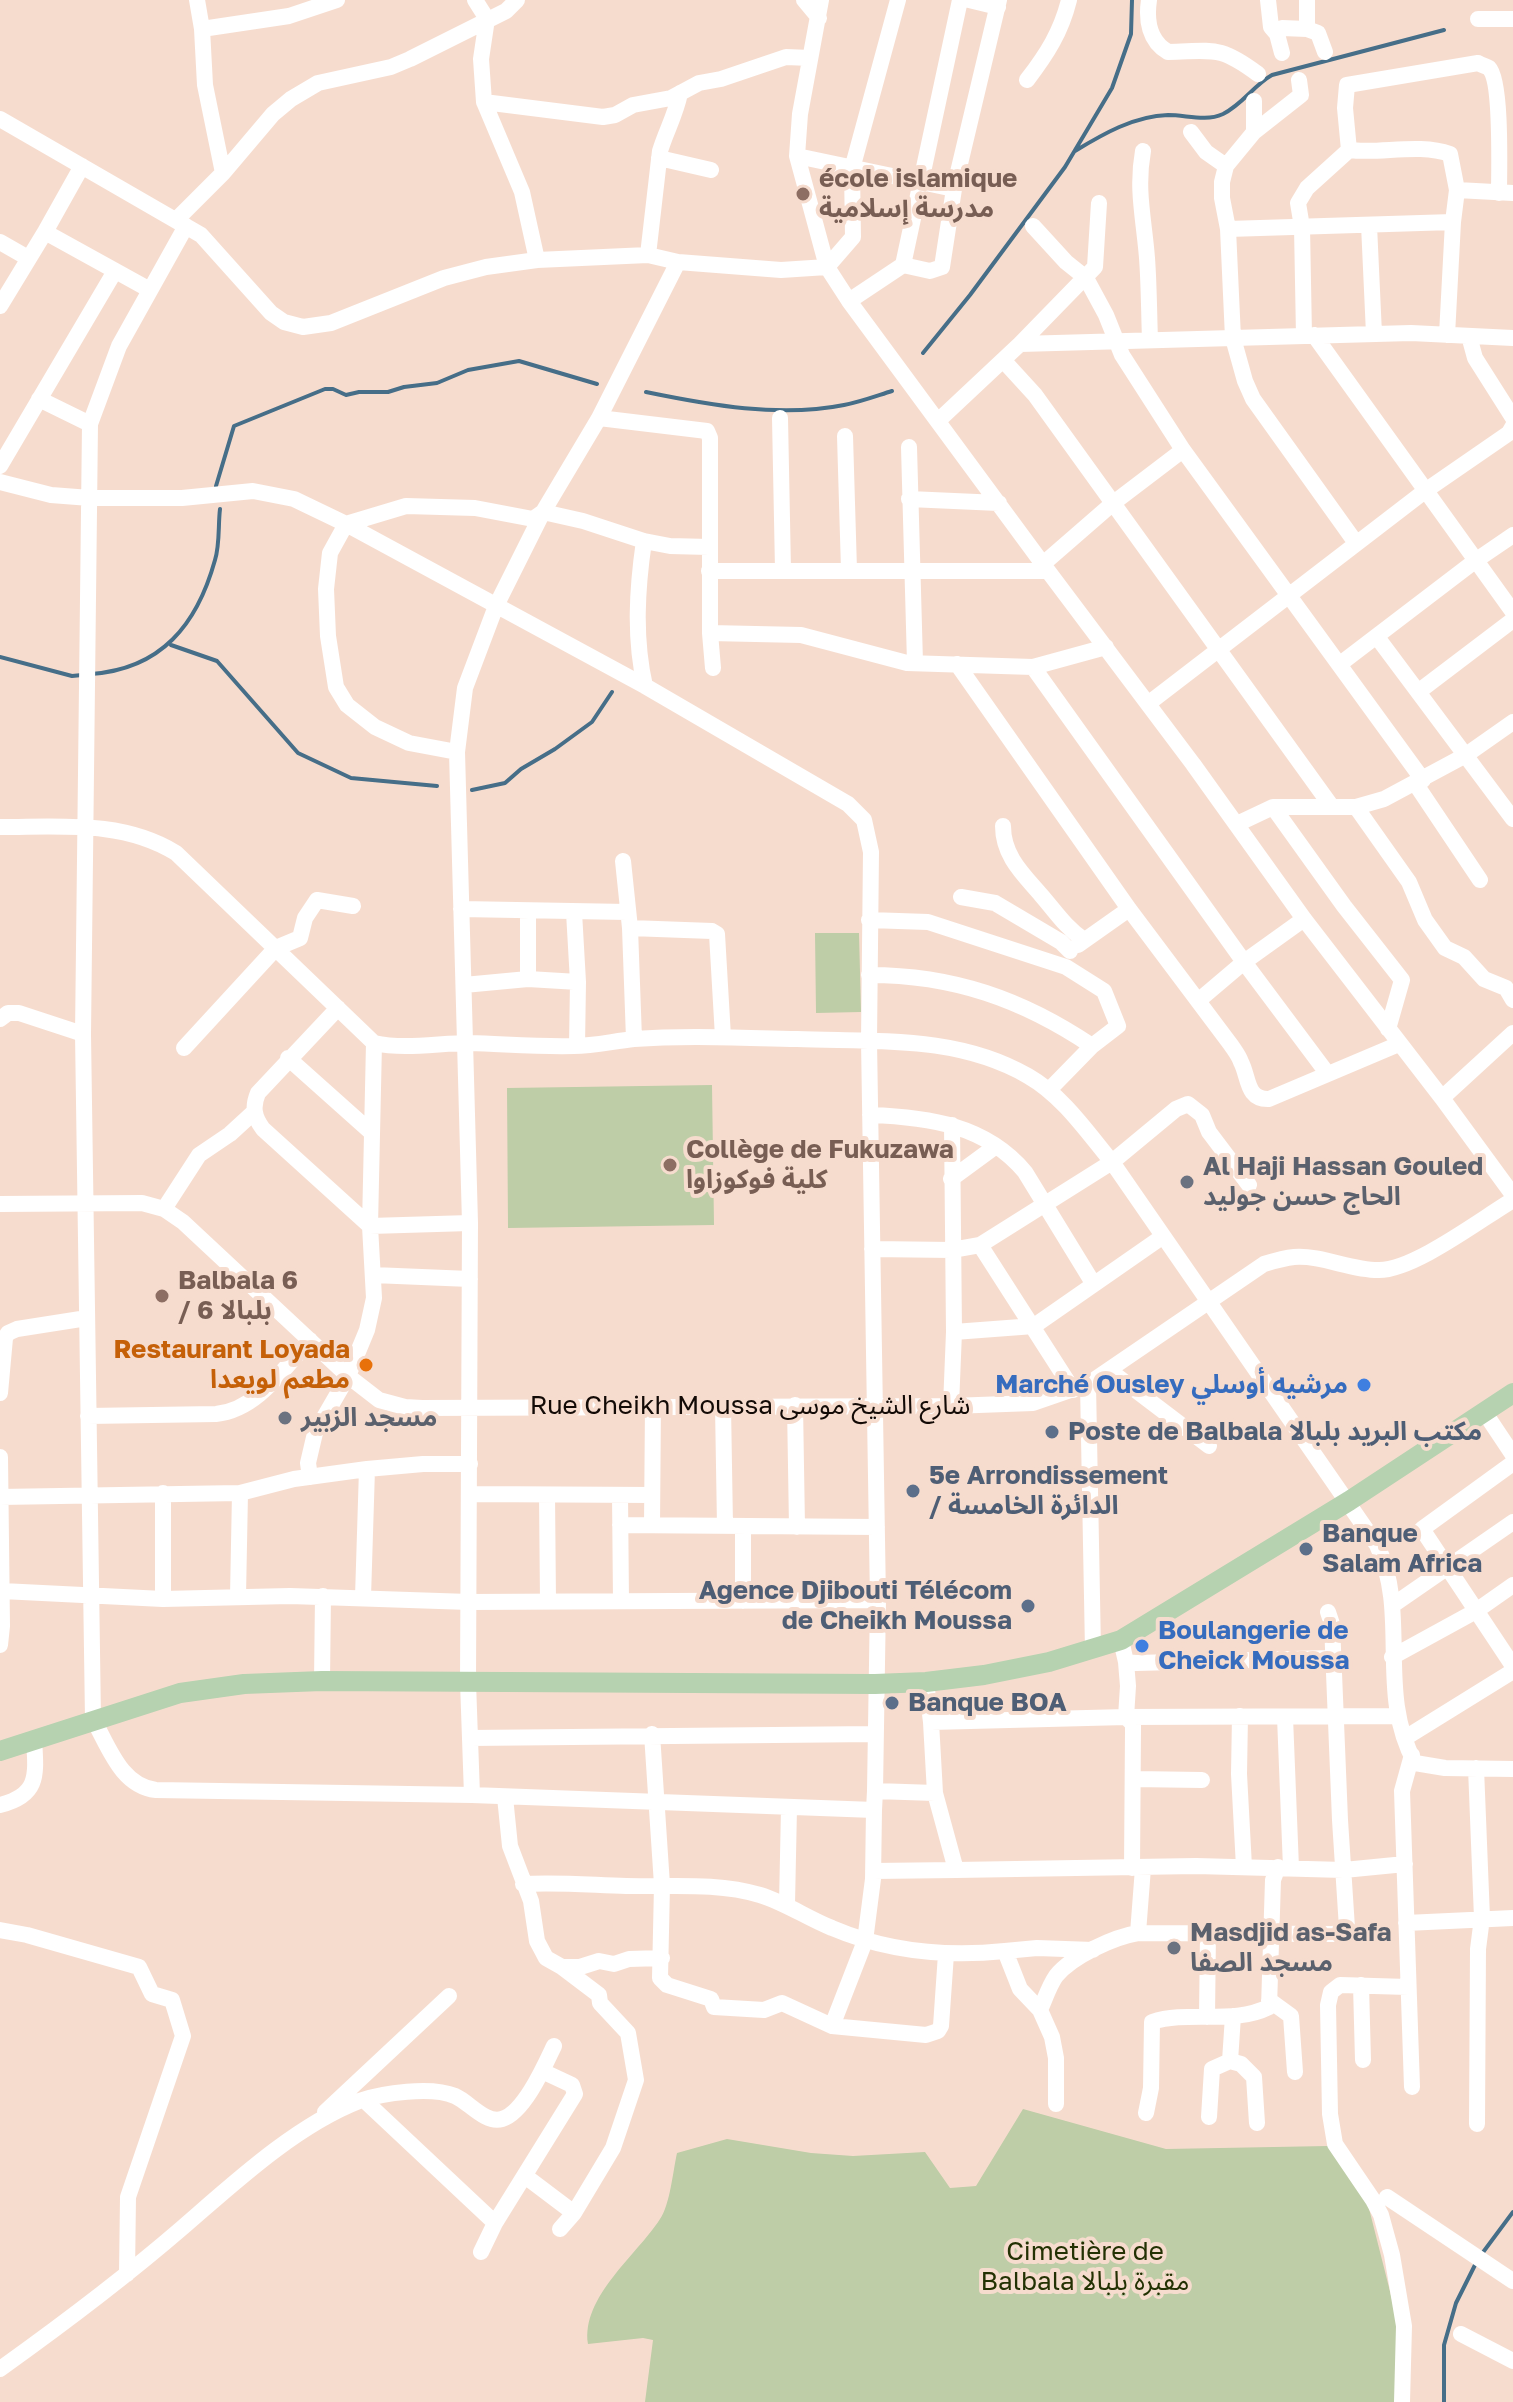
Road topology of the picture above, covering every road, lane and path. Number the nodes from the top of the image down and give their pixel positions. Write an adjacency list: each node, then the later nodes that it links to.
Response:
1 (197, 0): 19 (street)
2 (337, 0): 19 (street)
3 (475, 0): 16 (street)
4 (517, 0): 16 (street)
5 (804, 0): 15 (street)
6 (821, 0): 15 (street)
7 (898, 0): 40 (street)
8 (960, 0): 43 (street)
9 (969, 0): 14 (street)
10 (1069, 0): 26 (street)
11 (1149, 0): 25 (street)
12 (1268, 0): 21 (street)
13 (1307, 0): 20 (street)
14 (998, 3): 44 (street)
15 (819, 18): 24 (street)
16 (487, 19): 30 (street); 42 (street)
17 (1478, 19): 18 (street)
18 (1513, 19)
19 (202, 29): 42 (street)
20 (1307, 29): 21 (street); 22 (street)
21 (1277, 34): 23 (street)
22 (1325, 52)
23 (1282, 53)
24 (810, 58): 28 (street); 36 (street)
25 (1258, 74)
26 (1027, 80)
27 (1299, 80): 33 (street)
28 (680, 93): 30 (street); 37 (street)
29 (1254, 101): 33 (street)
30 (484, 102): 58 (street)
31 (0, 119): 38 (street)
32 (1191, 132): 39 (street)
33 (1254, 132): 39 (street)
34 (1349, 150): 45 (street); 46 (street); 52 (street)
35 (1143, 151): 73 (street)
36 (797, 156): 40 (street); 61 (street)
37 (659, 158): 41 (street); 56 (street)
38 (82, 166): 49 (street); 54 (street)
39 (1226, 166): 53 (street)
40 (852, 169): 43 (street); 61 (street)
41 (711, 170)
42 (223, 173): 49 (street)
43 (921, 182): 44 (street); 60 (street)
44 (954, 189): 60 (street)
45 (1457, 190): 46 (street); 48 (street)
46 (1506, 193)
47 (1099, 203): 63 (street)
48 (1453, 222): 50 (street); 68 (street)
49 (181, 223): 58 (street); 64 (street)
50 (1369, 225): 52 (street); 67 (street)
51 (1033, 226): 63 (street)
52 (1302, 227): 53 (street); 69 (street)
53 (1228, 229): 71 (street)
54 (45, 232): 57 (street); 62 (street)
55 (0, 242): 57 (street)
56 (648, 255): 58 (street); 59 (street)
57 (28, 258): 66 (street)
58 (537, 260)
59 (678, 262): 61 (street); 78 (street)
60 (903, 265): 65 (street)
61 (827, 267): 65 (street)
62 (115, 271): 64 (street); 77 (street)
63 (1086, 278): 74 (street); 75 (street)
64 (150, 290): 82 (street)
65 (849, 301): 81 (street)
66 (0, 306)
67 (1374, 334): 68 (street); 69 (street)
68 (1447, 335): 70 (street)
69 (1309, 336): 71 (street); 89 (street)
70 (1469, 336): 72 (street); 80 (street)
71 (1233, 338): 73 (street); 98 (street)
72 (1513, 338)
73 (1150, 340): 74 (street)
74 (1116, 341): 75 (street); 86 (street)
75 (1020, 344): 76 (street)
76 (1003, 360): 81 (street); 93 (street)
77 (39, 399): 82 (street); 87 (street)
78 (599, 418): 94 (street); 99 (street)
79 (780, 418): 102 (street)
80 (1513, 418)
81 (939, 420): 92 (street)
82 (90, 424): 90 (street)
83 (1513, 426): 89 (street)
84 (845, 436): 103 (street)
85 (909, 447): 91 (street)
86 (1183, 450): 93 (street); 106 (street)
87 (0, 466)
88 (0, 482): 90 (street)
89 (1425, 491): 98 (street); 100 (street)
90 (90, 498): 95 (street); 133 (street)
91 (909, 499): 92 (street); 104 (street)
92 (999, 503): 101 (street)
93 (1112, 504): 101 (street); 113 (street)
94 (543, 512): 95 (street); 97 (street); 107 (street)
95 (346, 524): 107 (street); 123 (street)
96 (1513, 535): 100 (street)
97 (644, 541): 99 (street); 119 (street)
98 (1356, 543): 106 (street)
99 (709, 547): 105 (street)
100 (1475, 561): 108 (street); 111 (street)
101 (1045, 567): 104 (street); 112 (street)
102 (783, 570): 103 (street); 105 (street)
103 (849, 570): 104 (street)
104 (913, 570): 114 (street)
105 (709, 571): 110 (street)
106 (1289, 595): 113 (street); 116 (street)
107 (496, 606): 119 (street); 123 (street)
108 (1513, 612)
109 (1513, 620): 120 (street)
110 (710, 633): 114 (street); 118 (street)
111 (1377, 637): 116 (street); 120 (street)
112 (1106, 647): 117 (street); 121 (street)
113 (1218, 649): 121 (street); 127 (street)
114 (915, 663): 115 (street)
115 (957, 664): 117 (street); 139 (street)
116 (1340, 664): 125 (street)
117 (1033, 667): 148 (street)
118 (713, 668)
119 (645, 686): 144 (street)
120 (1418, 692): 124 (street)
121 (1149, 703): 130 (street)
122 (1513, 722): 124 (street)
123 (457, 752): 138 (street)
124 (1466, 755): 125 (street); 129 (street)
125 (1419, 782): 128 (street); 135 (street)
126 (1273, 807): 127 (street); 130 (street); 157 (street)
127 (1332, 807): 128 (street)
128 (1356, 807): 153 (street)
129 (1513, 819)
130 (1237, 824): 142 (street)
131 (1003, 826): 145 (street)
132 (0, 827): 133 (street)
133 (84, 828): 146 (street); 159 (street)
134 (623, 861): 143 (street)
135 (1480, 880)
136 (961, 897): 147 (street)
137 (353, 906): 146 (street)
138 (461, 909): 140 (street); 152 (street)
139 (1129, 909): 145 (street); 154 (street)
140 (528, 911): 141 (street); 150 (street)
141 (574, 912): 143 (street); 151 (street)
142 (1304, 919): 148 (street); 157 (street)
143 (628, 920): 160 (street); 161 (street)
144 (869, 920): 147 (street); 149 (street)
145 (1084, 940): 147 (street)
146 (276, 948): 155 (street); 168 (street)
147 (1068, 959): 167 (street)
148 (1244, 962): 154 (street); 170 (street)
149 (869, 975): 162 (street); 167 (street)
150 (528, 979): 151 (street); 152 (street)
151 (578, 982): 166 (street)
152 (464, 985): 164 (street)
153 (1513, 1000)
154 (1198, 1001): 170 (street)
155 (338, 1008): 163 (street); 169 (street)
156 (0, 1019): 159 (street)
157 (1388, 1029): 165 (street)
158 (1513, 1033): 172 (street)
159 (83, 1034): 182 (street)
160 (723, 1037): 161 (street); 162 (street)
161 (634, 1039): 166 (street)
162 (869, 1041): 171 (street); 174 (street)
163 (374, 1043): 164 (street); 176 (street)
164 (466, 1043): 166 (street); 186 (street)
165 (1399, 1044): 170 (street); 172 (street)
166 (577, 1046)
167 (1092, 1046): 171 (street)
168 (184, 1048)
169 (288, 1058): 173 (street); 176 (street)
170 (1327, 1073)
171 (1049, 1090): 178 (street)
172 (1442, 1098): 181 (street)
173 (254, 1112): 185 (street); 187 (street)
174 (870, 1115): 175 (street); 190 (street)
175 (952, 1125): 177 (street); 179 (street)
176 (372, 1133): 187 (street)
177 (996, 1146): 179 (street); 184 (street)
178 (1112, 1162): 180 (street); 184 (street); 188 (street)
179 (951, 1179): 191 (street)
180 (1249, 1185)
181 (1513, 1198): 195 (street, Rue Cheikh Moussa شارع الشيخ موسى)
182 (87, 1202): 183 (street, Rue Cheikh Moussa شارع الشيخ موسى); 185 (street, Rue Cheikh Moussa شارع الشيخ موسى); 196 (street)
183 (0, 1204)
184 (1043, 1205): 189 (street); 194 (street)
185 (164, 1209): 199 (street, Rue Cheikh Moussa شارع الشيخ موسى)
186 (470, 1223): 187 (street); 193 (street)
187 (370, 1226): 192 (street)
188 (1162, 1237): 194 (street); 195 (street)
189 (980, 1245): 191 (street); 197 (street)
190 (872, 1249): 191 (street); 209 (street)
191 (952, 1250): 198 (street)
192 (373, 1275): 193 (street); 201 (street)
193 (470, 1279): 207 (street)
194 (1093, 1283): 197 (street)
195 (1209, 1303): 200 (street, Rue Cheikh Moussa شارع الشيخ موسى); 228 (street)
196 (87, 1318): 203 (street); 212 (street)
197 (1034, 1326): 198 (street); 202 (street)
198 (954, 1332): 210 (street)
199 (310, 1340): 201 (street, Rue Cheikh Moussa شارع الشيخ موسى); 212 (street)
200 (1109, 1370): 202 (street, Rue Cheikh Moussa شارع الشيخ موسى); 213 (street)
201 (348, 1376): 207 (street, Rue Cheikh Moussa شارع الشيخ موسى); 219 (street)
202 (1080, 1387): 210 (street, Rue Cheikh Moussa شارع الشيخ موسى); 254 (street)
203 (0, 1393)
204 (1513, 1393): 211 (main road)
205 (653, 1405): 207 (street, Rue Cheikh Moussa شارع الشيخ موسى); 208 (street, Rue Cheikh Moussa شارع الشيخ موسى); 226 (street)
206 (795, 1405): 208 (street, Rue Cheikh Moussa شارع الشيخ موسى); 209 (street, Rue Cheikh Moussa شارع الشيخ موسى); 234 (street)
207 (469, 1406): 217 (street)
208 (723, 1406): 232 (street)
209 (875, 1406): 210 (street, Rue Cheikh Moussa شارع الشيخ موسى); 235 (street)
210 (951, 1406)
211 (1485, 1413): 214 (street); 228 (main road)
212 (88, 1416): 222 (street)
213 (1209, 1446)
214 (1513, 1455)
215 (0, 1457): 227 (street)
216 (1513, 1463): 236 (street)
217 (470, 1464): 218 (street); 223 (street)
218 (367, 1469): 219 (street); 242 (street)
219 (310, 1477): 221 (street)
220 (163, 1493): 221 (street); 222 (street); 243 (street)
221 (240, 1493): 239 (street)
222 (89, 1494): 227 (street); 241 (street)
223 (470, 1494): 224 (street); 248 (street)
224 (547, 1495): 225 (street); 245 (street)
225 (620, 1495): 226 (street); 230 (street)
226 (651, 1495): 231 (street)
227 (1, 1497): 238 (street)
228 (1349, 1501): 249 (street); 252 (main road)
229 (1513, 1522): 236 (street)
230 (620, 1525): 231 (street); 246 (street)
231 (652, 1525): 232 (street)
232 (725, 1526): 233 (street)
233 (743, 1526): 234 (street); 247 (street)
234 (797, 1527): 235 (street)
235 (877, 1527): 244 (street)
236 (1448, 1565): 249 (street); 250 (street)
237 (1513, 1585): 250 (street)
238 (2, 1591): 241 (street); 253 (street)
239 (238, 1596): 240 (street); 243 (street)
240 (323, 1596): 242 (street); 259 (street)
241 (90, 1597): 243 (street); 268 (street)
242 (363, 1597): 248 (street)
243 (163, 1599)
244 (878, 1600): 247 (street); 262 (street)
245 (548, 1601): 246 (street); 248 (street)
246 (621, 1601): 247 (street)
247 (743, 1601)
248 (469, 1602): 260 (street)
249 (1393, 1605): 255 (street)
250 (1476, 1611): 255 (street); 258 (street)
251 (1328, 1612): 256 (street)
252 (1121, 1640): 254 (main road); 257 (street)
253 (0, 1645)
254 (1093, 1650): 261 (main road)
255 (1392, 1657): 264 (street)
256 (1332, 1658): 257 (street); 267 (street)
257 (1126, 1662): 265 (street)
258 (1513, 1669): 273 (street)
259 (322, 1681): 260 (main road); 268 (main road)
260 (468, 1682): 262 (main road); 272 (street)
261 (926, 1682): 262 (main road); 269 (street)
262 (875, 1684): 271 (street)
263 (1240, 1716): 265 (street); 266 (street); 290 (street)
264 (1396, 1716): 267 (street); 273 (street)
265 (1126, 1717): 269 (street); 279 (street)
266 (1285, 1717): 267 (street); 292 (street)
267 (1336, 1717): 294 (street)
268 (93, 1719): 274 (main road); 283 (street)
269 (931, 1722): 282 (street)
270 (652, 1734): 271 (street); 272 (street); 285 (street)
271 (875, 1734): 281 (street)
272 (470, 1738): 283 (street)
273 (1405, 1738): 276 (street)
274 (34, 1739): 275 (main road); 286 (street)
275 (0, 1751)
276 (1412, 1755): 277 (street); 289 (street)
277 (1476, 1768): 278 (street); 299 (street)
278 (1513, 1769)
279 (1134, 1779): 280 (street); 291 (street)
280 (1202, 1780)
281 (875, 1791): 282 (street); 288 (street)
282 (935, 1793): 293 (street)
283 (472, 1795): 284 (street)
284 (505, 1797): 285 (street); 296 (street)
285 (657, 1803): 287 (street); 297 (street)
286 (0, 1805)
287 (789, 1808): 288 (street); 298 (street)
288 (874, 1810): 295 (street)
289 (1405, 1864): 294 (street); 301 (street)
290 (1244, 1867): 291 (street); 292 (street)
291 (1138, 1868): 293 (street); 305 (street)
292 (1285, 1868): 294 (street); 304 (street)
293 (956, 1870): 295 (street)
294 (1344, 1870): 304 (street)
295 (873, 1871): 306 (street)
296 (523, 1884): 297 (street); 311 (street)
297 (662, 1885): 298 (street); 310 (street)
298 (787, 1904): 306 (street)
299 (1482, 1918): 300 (street); 301 (street); 332 (street)
300 (1513, 1918)
301 (1406, 1923): 313 (street)
302 (0, 1930): 339 (street)
303 (1208, 1932): 304 (street); 305 (street); 318 (street)
304 (1272, 1932): 315 (street)
305 (1138, 1933): 307 (street)
306 (865, 1941): 309 (street); 319 (street)
307 (1093, 1950): 308 (street); 316 (street)
308 (1005, 1951): 309 (street); 316 (street)
309 (946, 1954): 319 (street)
310 (662, 1958): 311 (street); 319 (street)
311 (562, 1967): 335 (street)
312 (1361, 1985): 313 (street); 321 (street); 344 (street)
313 (1408, 1987): 325 (street)
314 (449, 1996): 330 (street)
315 (1269, 2000): 317 (street); 324 (street)
316 (1040, 2010): 327 (street)
317 (1233, 2016): 318 (street); 322 (street)
318 (1207, 2017): 328 (street)
319 (832, 2026)
320 (554, 2046): 323 (street)
321 (1363, 2060)
322 (1230, 2061): 329 (street); 331 (street)
323 (542, 2071): 326 (street); 333 (street)
324 (1295, 2072)
325 (1412, 2087)
326 (364, 2100): 330 (street); 336 (street)
327 (1056, 2104)
328 (1146, 2113)
329 (1209, 2117)
330 (319, 2119): 339 (street)
331 (1257, 2123)
332 (1477, 2124)
333 (525, 2176): 335 (street); 336 (street)
334 (1387, 2197): 340 (street)
335 (574, 2213): 337 (street)
336 (495, 2223): 338 (street)
337 (560, 2229)
338 (481, 2252)
339 (127, 2274): 343 (street)
340 (1513, 2281)
341 (1461, 2334): 342 (street)
342 (1513, 2361)
343 (0, 2369)
344 (1402, 2402)

